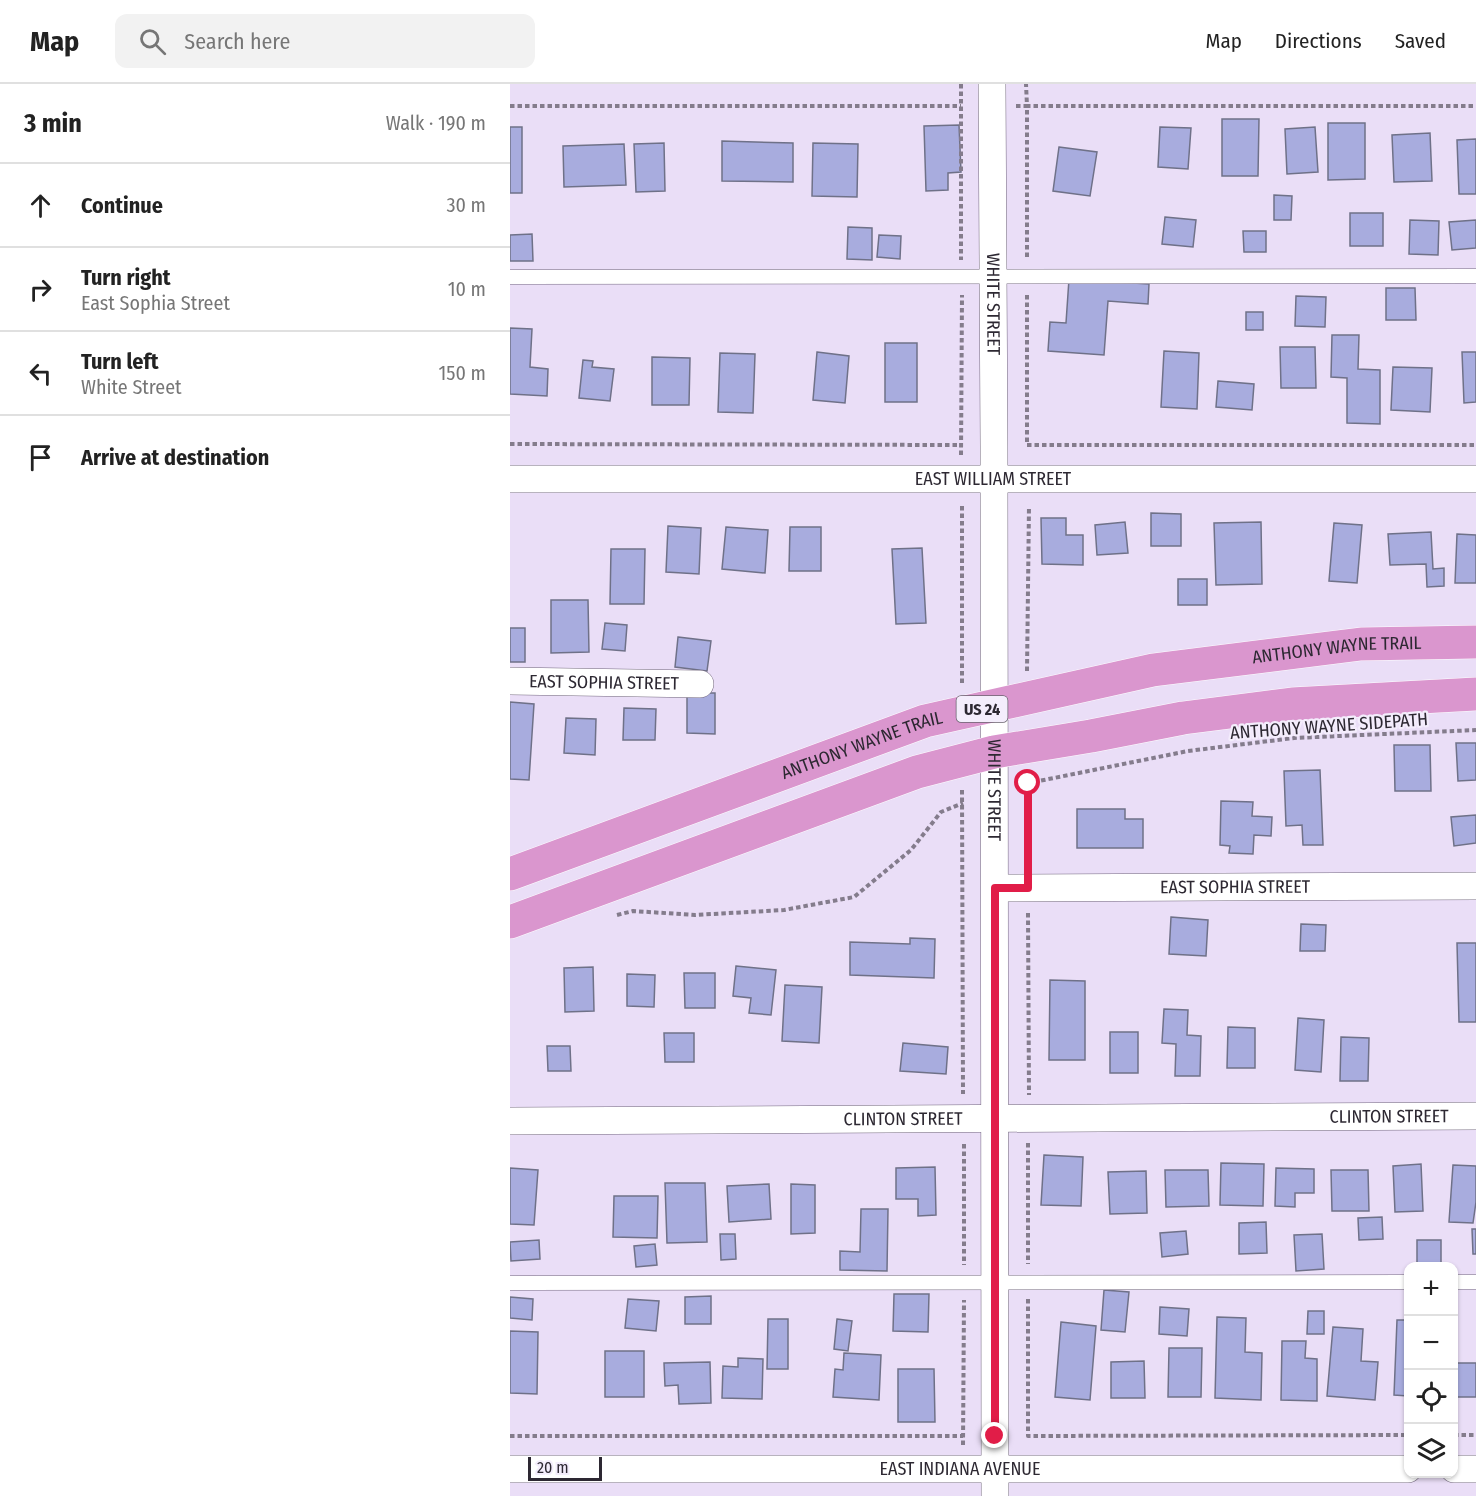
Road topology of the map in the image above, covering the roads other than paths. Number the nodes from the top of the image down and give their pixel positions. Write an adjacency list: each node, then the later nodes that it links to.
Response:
1 (992, 95): 4 (street, WHITE STREET)
2 (1476, 276): 4 (lane)
3 (510, 277): 4 (lane)
4 (992, 277): 6 (street, WHITE STREET)
5 (510, 479): 6 (street, EAST WILLIAM STREET)
6 (994, 479): 7 (street, EAST WILLIAM STREET); 12 (street, WHITE STREET)
7 (1476, 479)
8 (1476, 642): 12 (highway, ANTHONY WAYNE TRAIL / US 24)
9 (510, 681): 10 (street, EAST SOPHIA STREET)
10 (700, 684)
11 (1476, 694): 13 (highway)
12 (994, 706): 13 (street, WHITE STREET); 14 (highway, ANTHONY WAYNE TRAIL / US 24)
13 (994, 752): 16 (street, WHITE STREET); 17 (highway)
14 (510, 874)
15 (1476, 886): 16 (street, EAST SOPHIA STREET)
16 (995, 888): 19 (street, WHITE STREET)
17 (510, 922)
18 (1476, 1116): 19 (street, CLINTON STREET)
19 (994, 1118): 20 (street, CLINTON STREET); 21 (street, WHITE STREET)
20 (510, 1120)
21 (994, 1282): 22 (lane); 25 (lane); 30 (street, WHITE STREET)
22 (1404, 1282)
23 (1458, 1282): 24 (lane)
24 (1476, 1282)
25 (510, 1283)
26 (510, 1469): 30 (street, EAST INDIANA AVENUE)
27 (1404, 1469): 30 (street, EAST INDIANA AVENUE)
28 (1458, 1469): 29 (street)
29 (1476, 1469)
30 (995, 1483)

